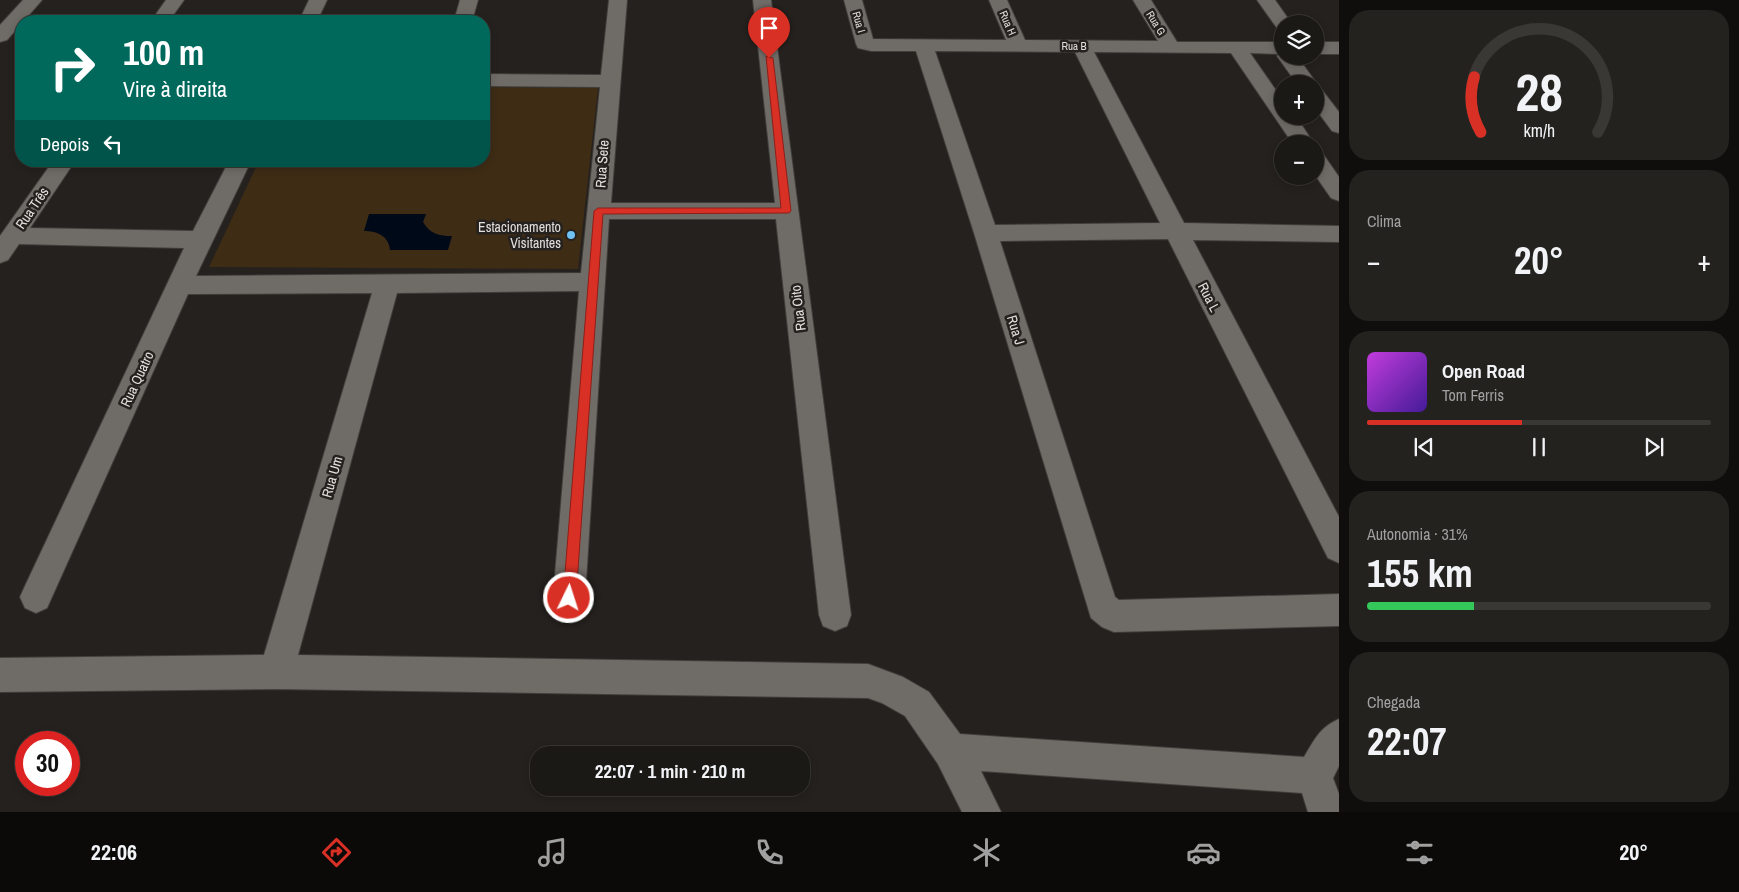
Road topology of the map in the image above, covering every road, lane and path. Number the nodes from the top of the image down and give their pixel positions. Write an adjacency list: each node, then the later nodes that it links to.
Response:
1 (33, 0): 11 (street)
2 (175, 0): 12 (street)
3 (318, 0): 13 (street)
4 (469, 0): 14 (street)
5 (618, 0): 28 (street, Rua Sete)
6 (762, 0): 37 (street, Rua Oito)
7 (853, 0): 18 (street, Rua I)
8 (998, 0): 20 (street, Rua H)
9 (1142, 0): 22 (street, Rua G)
10 (1266, 0): 15 (street)
11 (17, 15)
12 (164, 15)
13 (311, 15)
14 (465, 15)
15 (1277, 15)
16 (15, 17): 17 (street)
17 (4, 28)
18 (865, 44): 19 (street, Rua B)
19 (924, 46): 20 (street, Rua B); 39 (street, Rua J)
20 (1018, 46): 21 (street, Rua B)
21 (1081, 46): 22 (street, Rua B); 38 (street, Rua L)
22 (1170, 46): 23 (street, Rua B)
23 (1236, 47): 26 (street, Rua B); 29 (street)
24 (1324, 48): 25 (street)
25 (1339, 48)
26 (1274, 50)
27 (490, 80): 28 (street)
28 (609, 81): 36 (street, Rua Sete)
29 (1274, 102)
30 (1324, 106): 31 (street)
31 (1339, 126)
32 (60, 167): 42 (street, Rua Três)
33 (237, 167): 41 (street, Rua Quatro)
34 (1324, 172): 35 (street)
35 (1339, 193)
36 (598, 211): 37 (street); 43 (street, Rua Sete)
37 (786, 211): 50 (street, Rua Oito)
38 (1175, 231): 39 (street); 40 (street); 46 (street, Rua L)
39 (986, 233): 49 (street, Rua J)
40 (1339, 234)
41 (200, 240): 42 (street); 45 (street, Rua Quatro)
42 (6, 245)
43 (592, 282): 44 (street); 48 (street, Rua Sete)
44 (386, 283): 45 (street); 51 (street, Rua Um)
45 (180, 285): 47 (street, Rua Quatro)
46 (1339, 548)
47 (36, 597)
48 (569, 598)
49 (1339, 610)
50 (835, 615)
51 (276, 672): 52 (street); 54 (street)
52 (0, 675)
53 (1339, 736): 55 (street)
54 (951, 751): 55 (street); 56 (street)
55 (1314, 776): 57 (street)
56 (982, 812)
57 (1327, 812)

